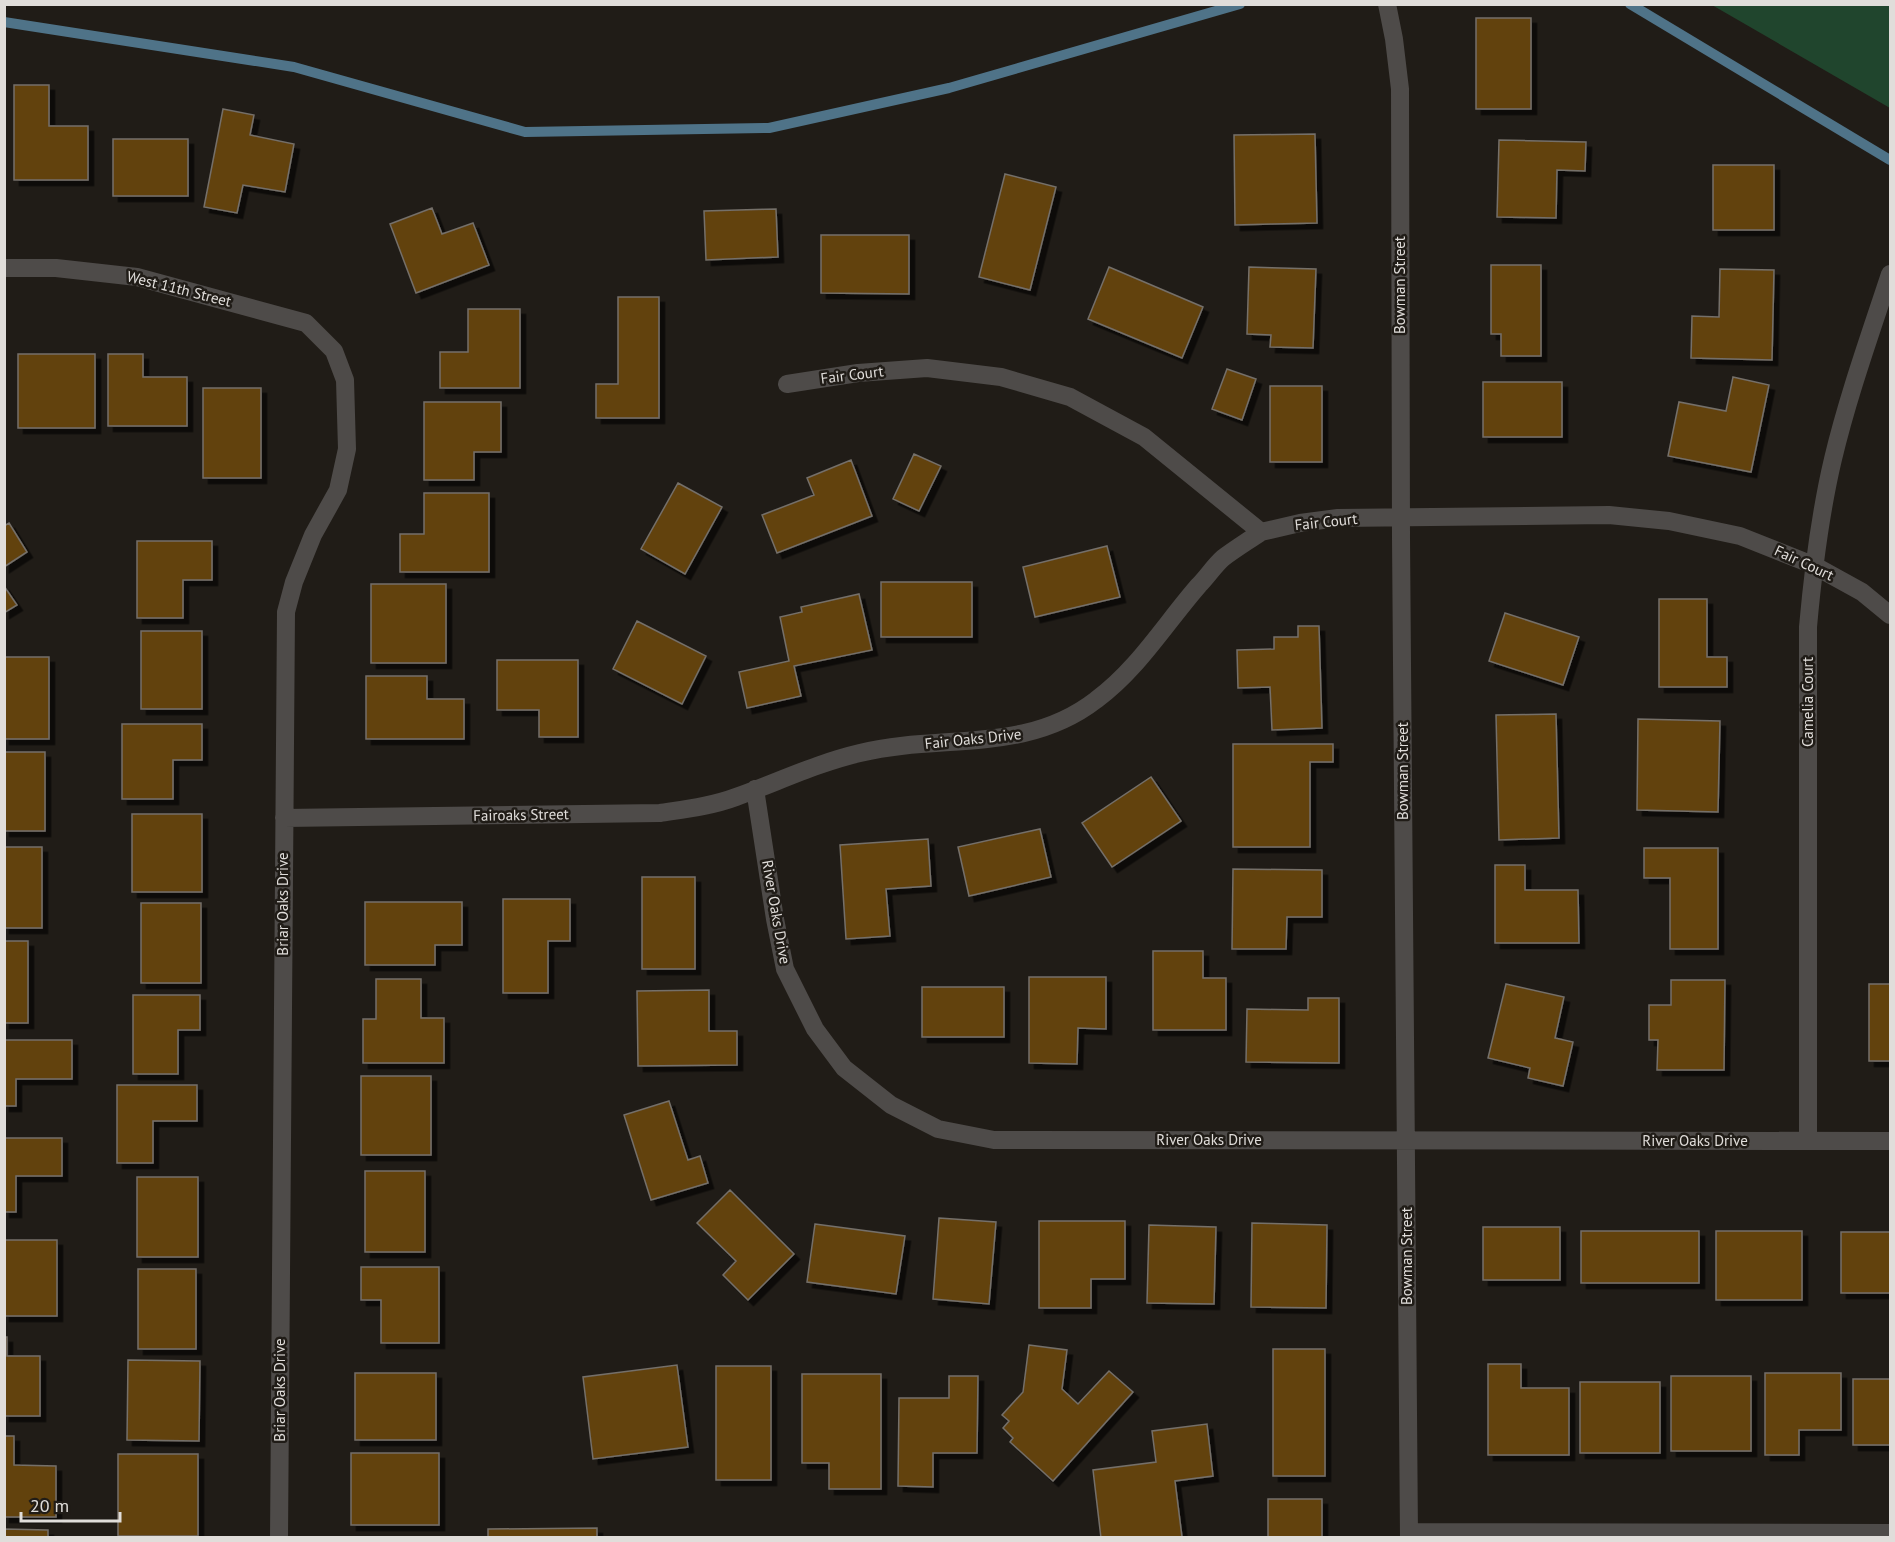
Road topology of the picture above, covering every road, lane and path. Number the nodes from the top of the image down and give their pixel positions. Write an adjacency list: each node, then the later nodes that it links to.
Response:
1 (1387, 4): 6 (street, Bowman Street)
2 (4, 268): 4 (street, West 11th Street)
3 (1890, 274): 8 (street, Camelia Court)
4 (281, 315): 11 (street, Briar Oaks Drive)
5 (788, 384): 7 (street, Fair Court)
6 (1401, 517): 7 (street, Fair Court); 8 (street, Fair Court); 12 (street, Bowman Street)
7 (1260, 532): 10 (street, Fair Oaks Drive)
8 (1813, 566): 9 (street, Fair Court); 13 (street, Camelia Court)
9 (1890, 615)
10 (755, 789): 11 (street, Fairoaks Street); 12 (street, River Oaks Drive)
11 (284, 818): 17 (street, Briar Oaks Drive)
12 (1406, 1141): 13 (street, River Oaks Drive); 16 (street, Bowman Street)
13 (1808, 1141): 14 (street, River Oaks Drive)
14 (1890, 1141)
15 (1890, 1533): 16 (street)
16 (1409, 1535)
17 (279, 1538)

